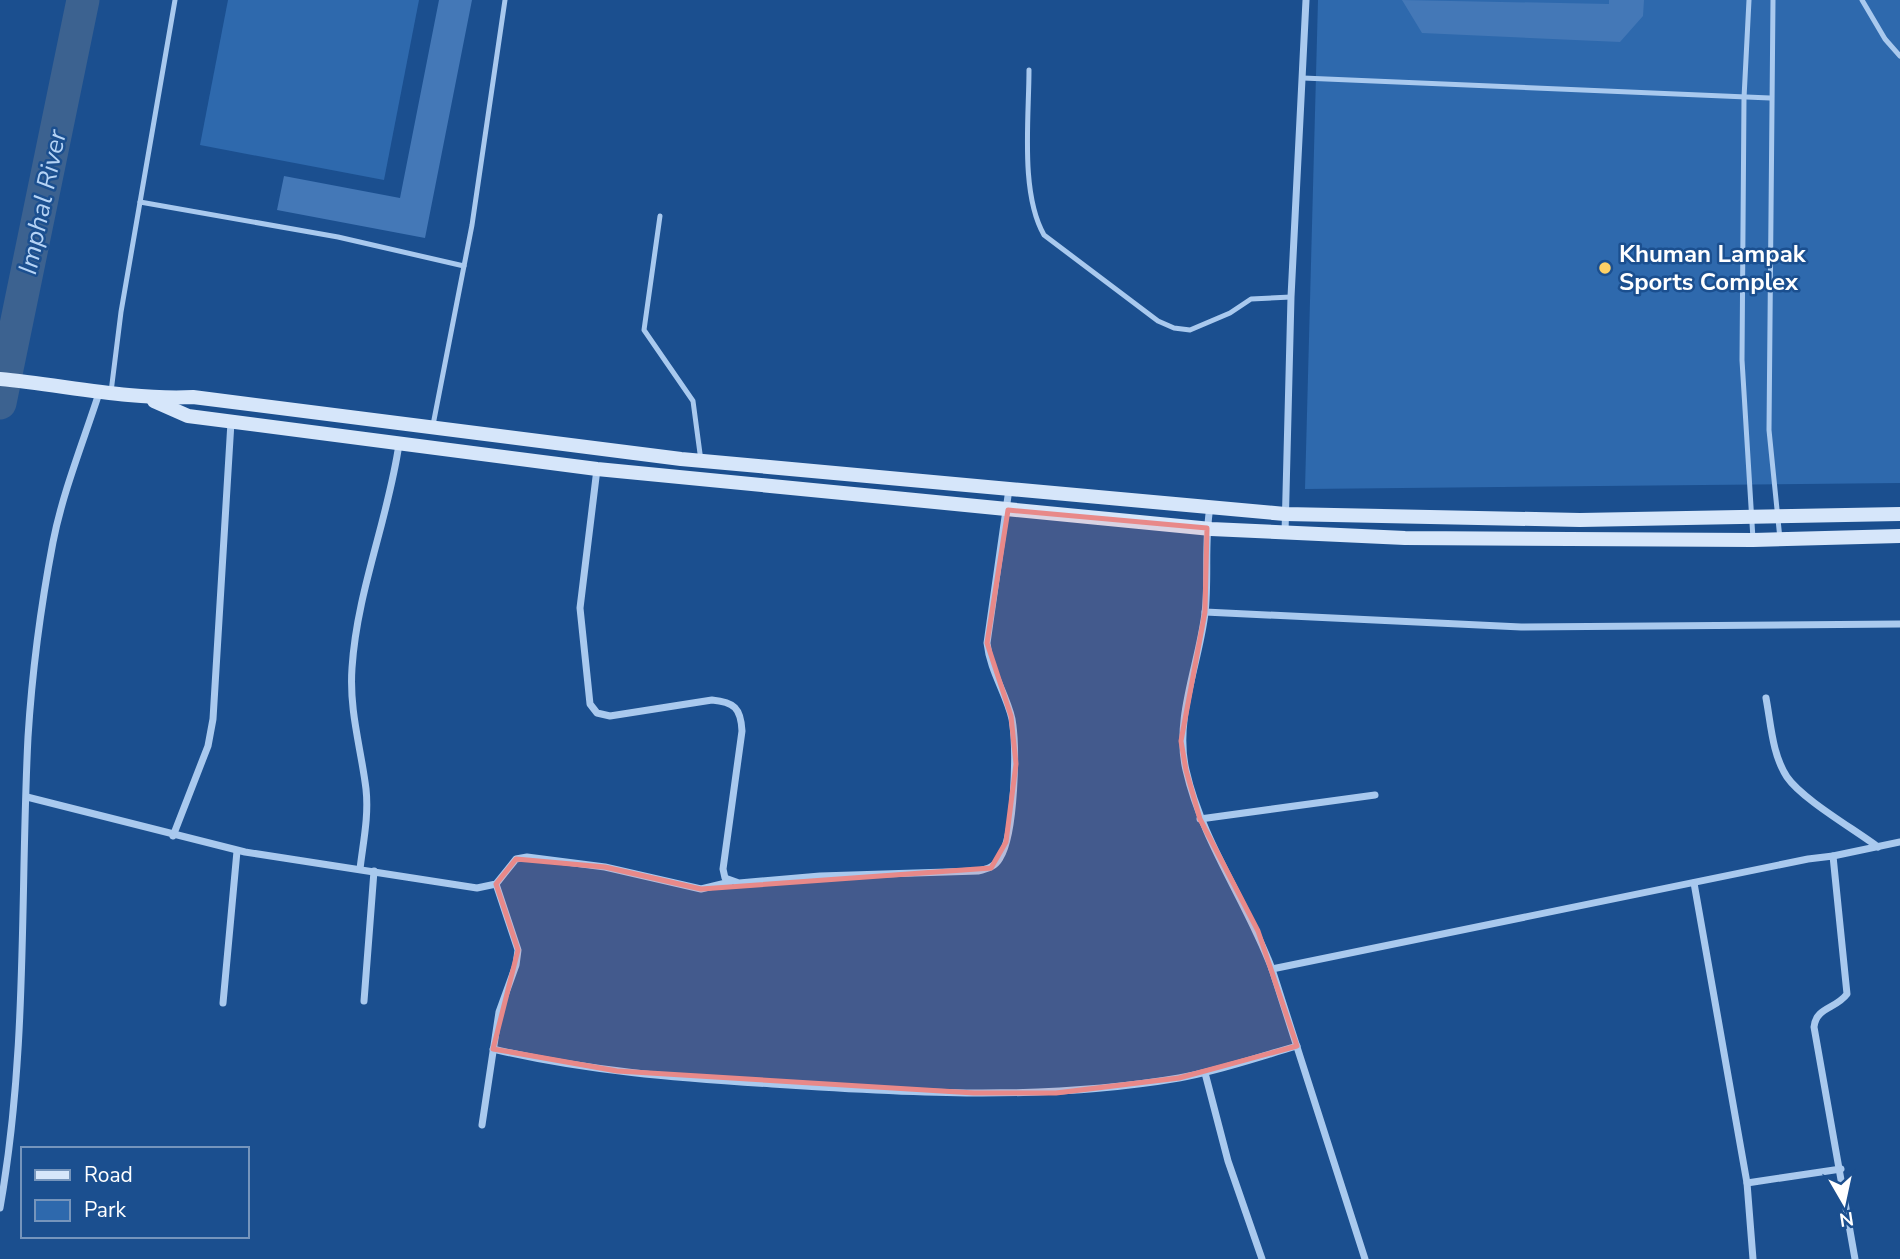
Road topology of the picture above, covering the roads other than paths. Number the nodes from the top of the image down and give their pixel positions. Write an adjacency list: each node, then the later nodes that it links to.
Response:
1 (175, 0): 12 (lane)
2 (505, 0): 14 (lane)
3 (1306, 0): 9 (street)
4 (1749, 0): 10 (lane)
5 (1773, 0): 11 (lane)
6 (1862, 0): 7 (lane)
7 (1900, 56)
8 (1029, 70): 15 (lane)
9 (1303, 78): 10 (lane); 15 (street)
10 (1744, 98): 11 (lane); 30 (lane)
11 (1770, 98): 29 (lane)
12 (139, 202): 14 (lane); 17 (lane)
13 (660, 216): 22 (lane)
14 (464, 265): 20 (lane)
15 (1291, 297): 27 (street)
16 (0, 379): 17 (main road)
17 (106, 391): 18 (main road); 40 (street)
18 (149, 399): 19 (main road); 20 (main road)
19 (231, 422): 21 (main road); 42 (street)
20 (432, 428): 22 (main road)
21 (399, 444): 23 (main road); 47 (street)
22 (701, 461): 24 (main road)
23 (597, 469): 26 (main road); 49 (street)
24 (1009, 489): 25 (main road); 26 (street)
25 (1210, 507): 27 (main road); 31 (street)
26 (1008, 510): 31 (main road); 49 (street)
27 (1285, 514): 30 (main road); 32 (street)
28 (1900, 514): 29 (main road)
29 (1780, 517): 30 (main road); 34 (lane)
30 (1753, 518): 35 (lane)
31 (1207, 528): 32 (main road); 36 (street)
32 (1285, 533): 35 (main road)
33 (1900, 536): 34 (main road)
34 (1780, 540): 35 (main road)
35 (1753, 541)
36 (1205, 612): 37 (street); 41 (street)
37 (1900, 624)
38 (1766, 698): 44 (street)
39 (1375, 795): 41 (street)
40 (27, 797): 42 (street); 61 (street)
41 (1200, 819): 52 (street)
42 (173, 835): 45 (street)
43 (1900, 842): 44 (street)
44 (1878, 847): 46 (street)
45 (237, 851): 47 (street); 54 (street)
46 (1833, 856): 50 (street); 59 (street)
47 (360, 869): 48 (street)
48 (374, 871): 51 (street); 53 (street)
49 (730, 882): 51 (street)
50 (1693, 883): 52 (street); 60 (street)
51 (496, 884): 56 (street)
52 (1272, 969): 55 (street)
53 (364, 1001)
54 (223, 1003)
55 (1297, 1046): 57 (street); 63 (street)
56 (493, 1049): 57 (street); 58 (street)
57 (1205, 1073): 62 (street)
58 (482, 1125)
59 (1841, 1169): 60 (street); 65 (street)
60 (1748, 1183): 64 (street)
61 (0, 1208)
62 (1262, 1259)
63 (1365, 1259)
64 (1753, 1259)
65 (1855, 1259)

